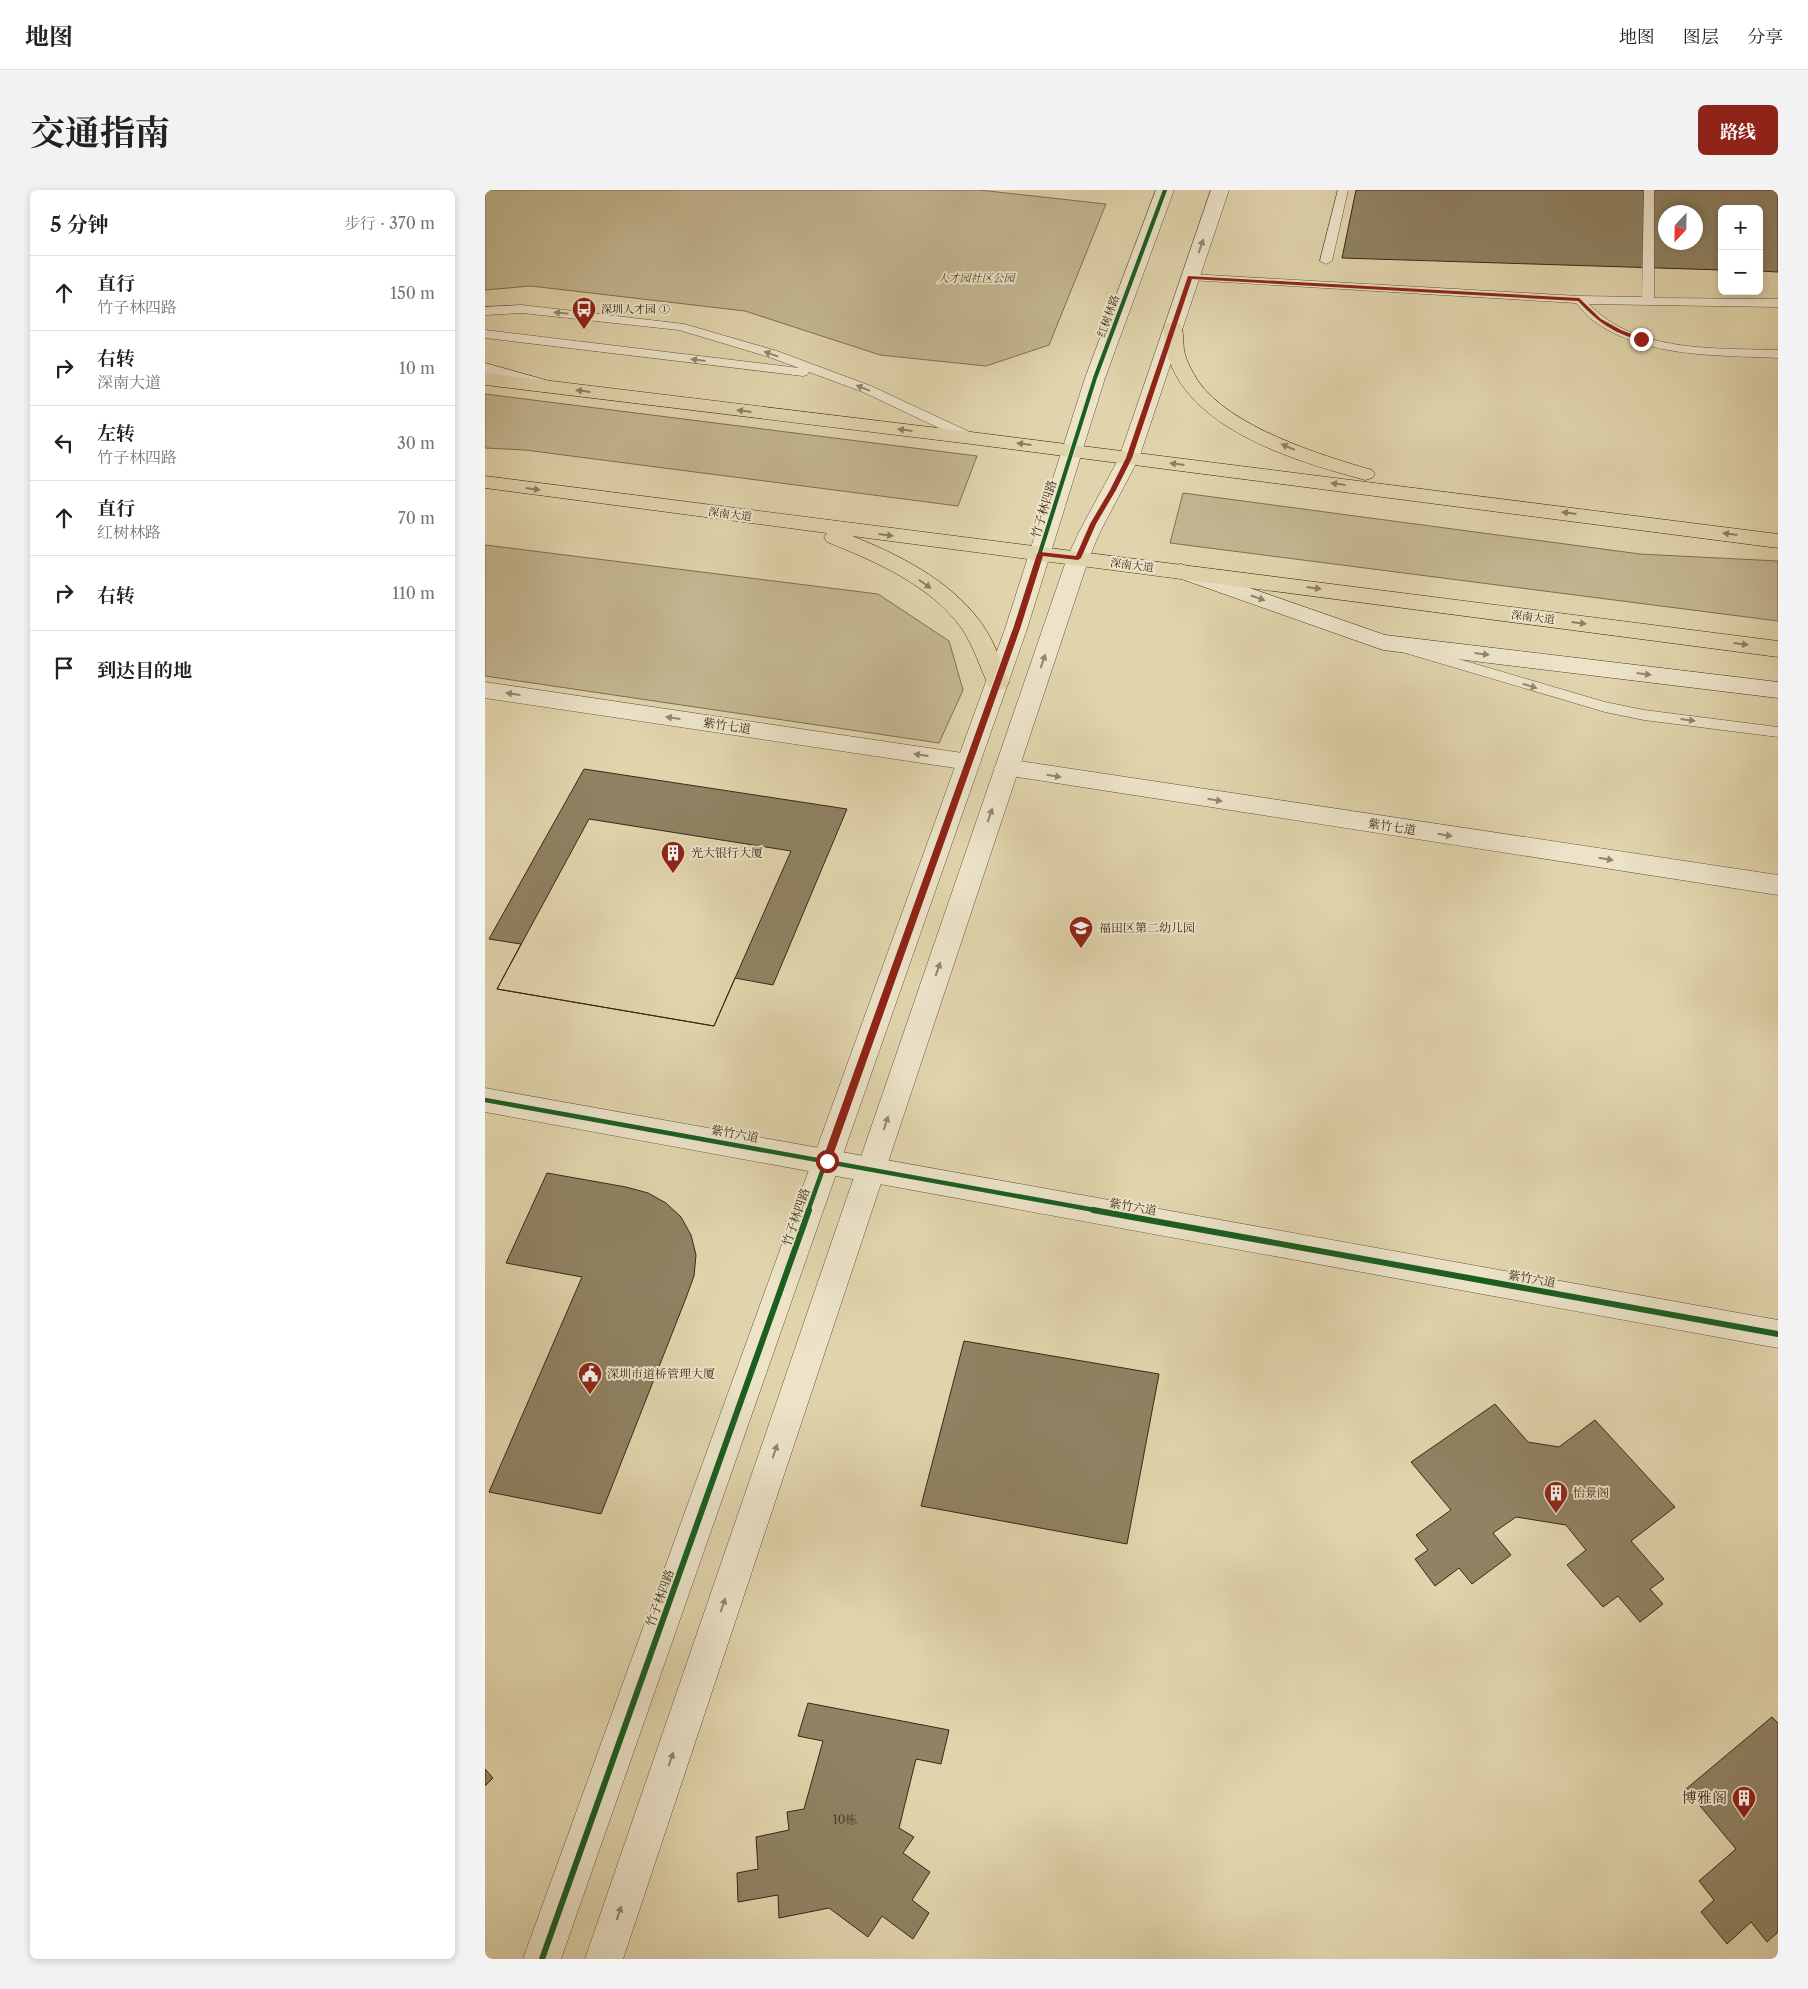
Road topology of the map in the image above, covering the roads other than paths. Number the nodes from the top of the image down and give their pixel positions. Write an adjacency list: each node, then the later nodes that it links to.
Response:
1 (1165, 190): 19 (street, 红树林路)
2 (1220, 190): 6 (street, one-way to 2)
3 (1343, 190): 5 (lane)
4 (1649, 190): 8 (lane)
5 (1326, 261)
6 (1190, 277): 7 (lane); 11 (street)
7 (1579, 300): 8 (lane); 13 (lane)
8 (1648, 300): 9 (lane)
9 (1778, 303)
10 (485, 311): 15 (lane, one-way to 10)
11 (1173, 328): 20 (street); 22 (main road, one-way to 11)
12 (485, 334): 15 (lane, one-way to 12)
13 (1778, 354)
14 (485, 369): 17 (street)
15 (833, 376): 18 (lane, one-way to 15)
16 (485, 379): 17 (main road)
17 (552, 388): 18 (main road, one-way to 17)
18 (971, 438): 19 (main road, one-way to 18)
19 (1073, 451): 20 (main road); 25 (street, 竹子林四路)
20 (1129, 458): 22 (main road, one-way to 20); 26 (street)
21 (485, 482): 23 (main road, 深南大道, one-way to 23)
22 (1521, 507): 24 (main road, one-way to 22)
23 (803, 524): 25 (main road, 深南大道, one-way to 25); 30 (main road, one-way to 30)
24 (1778, 541)
25 (1040, 554): 26 (main road, 深南大道); 30 (street, 竹子林四路)
26 (1078, 558): 27 (main road, 深南大道); 35 (street, one-way to 26)
27 (1179, 570): 28 (street, one-way to 28); 29 (main road, 深南大道, one-way to 29)
28 (1383, 642): 32 (street, one-way to 32); 33 (lane, one-way to 33)
29 (1778, 649)
30 (997, 682): 34 (street, 竹子林四路)
31 (485, 690): 34 (street, 紫竹七道, one-way to 31)
32 (1778, 690)
33 (1778, 732)
34 (969, 762): 38 (street, 竹子林四路)
35 (1006, 768): 36 (street, 紫竹七道, one-way to 36); 39 (street, one-way to 35)
36 (1778, 885)
37 (485, 1100): 38 (street, 紫竹六道)
38 (827, 1161): 39 (street, 紫竹六道); 41 (street, 竹子林四路)
39 (871, 1169): 40 (street, 紫竹六道); 42 (street, one-way to 39)
40 (1778, 1334)
41 (542, 1959)
42 (603, 1959)

